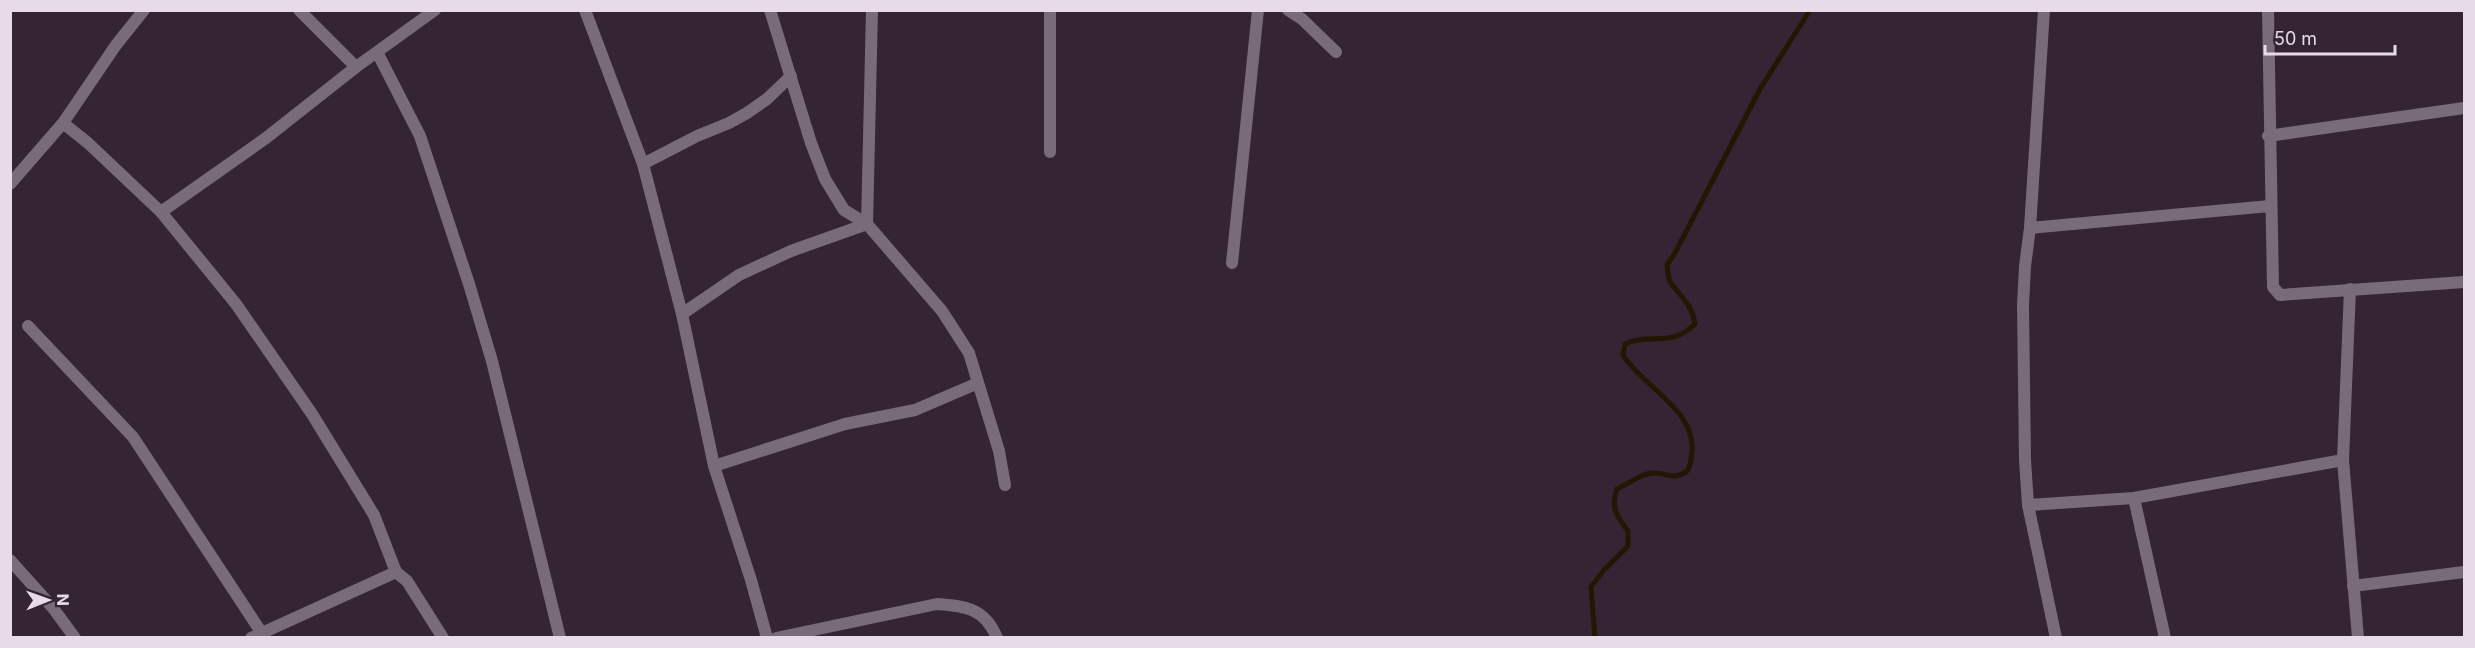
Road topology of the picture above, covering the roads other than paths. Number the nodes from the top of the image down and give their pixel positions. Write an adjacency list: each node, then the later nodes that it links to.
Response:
1 (144, 10): 17 (street)
2 (299, 10): 14 (street)
3 (435, 10): 13 (street)
4 (585, 10): 20 (street)
5 (770, 10): 15 (street)
6 (872, 10): 24 (street)
7 (1050, 10): 19 (street)
8 (1258, 10): 26 (street)
9 (1288, 10): 12 (street)
10 (2044, 10): 25 (street)
11 (2268, 10): 18 (street)
12 (1336, 52)
13 (378, 54): 14 (street); 44 (street)
14 (356, 67): 23 (street)
15 (791, 76): 20 (street); 24 (street)
16 (2464, 108): 18 (street)
17 (63, 123): 21 (street); 23 (street)
18 (2268, 136): 22 (street)
19 (1050, 152)
20 (643, 164): 29 (street)
21 (10, 184)
22 (2270, 206): 25 (street); 28 (street)
23 (161, 212): 38 (street)
24 (867, 224): 29 (street); 31 (street)
25 (2030, 228): 36 (street)
26 (1232, 263)
27 (2464, 282): 28 (street)
28 (2350, 289): 32 (street)
29 (682, 314): 33 (street)
30 (28, 326): 41 (street)
31 (978, 384): 33 (street); 34 (street)
32 (2343, 460): 35 (street); 40 (street)
33 (714, 466): 45 (street)
34 (1005, 485)
35 (2134, 498): 36 (street); 49 (street)
36 (2028, 505): 48 (street)
37 (10, 560): 42 (street)
38 (396, 572): 41 (street); 43 (street)
39 (2464, 572): 40 (street)
40 (2353, 586): 50 (street)
41 (259, 636)
42 (75, 638)
43 (443, 638)
44 (560, 638)
45 (767, 638)
46 (776, 638): 47 (street)
47 (998, 638)
48 (2056, 638)
49 (2165, 638)
50 (2358, 638)

